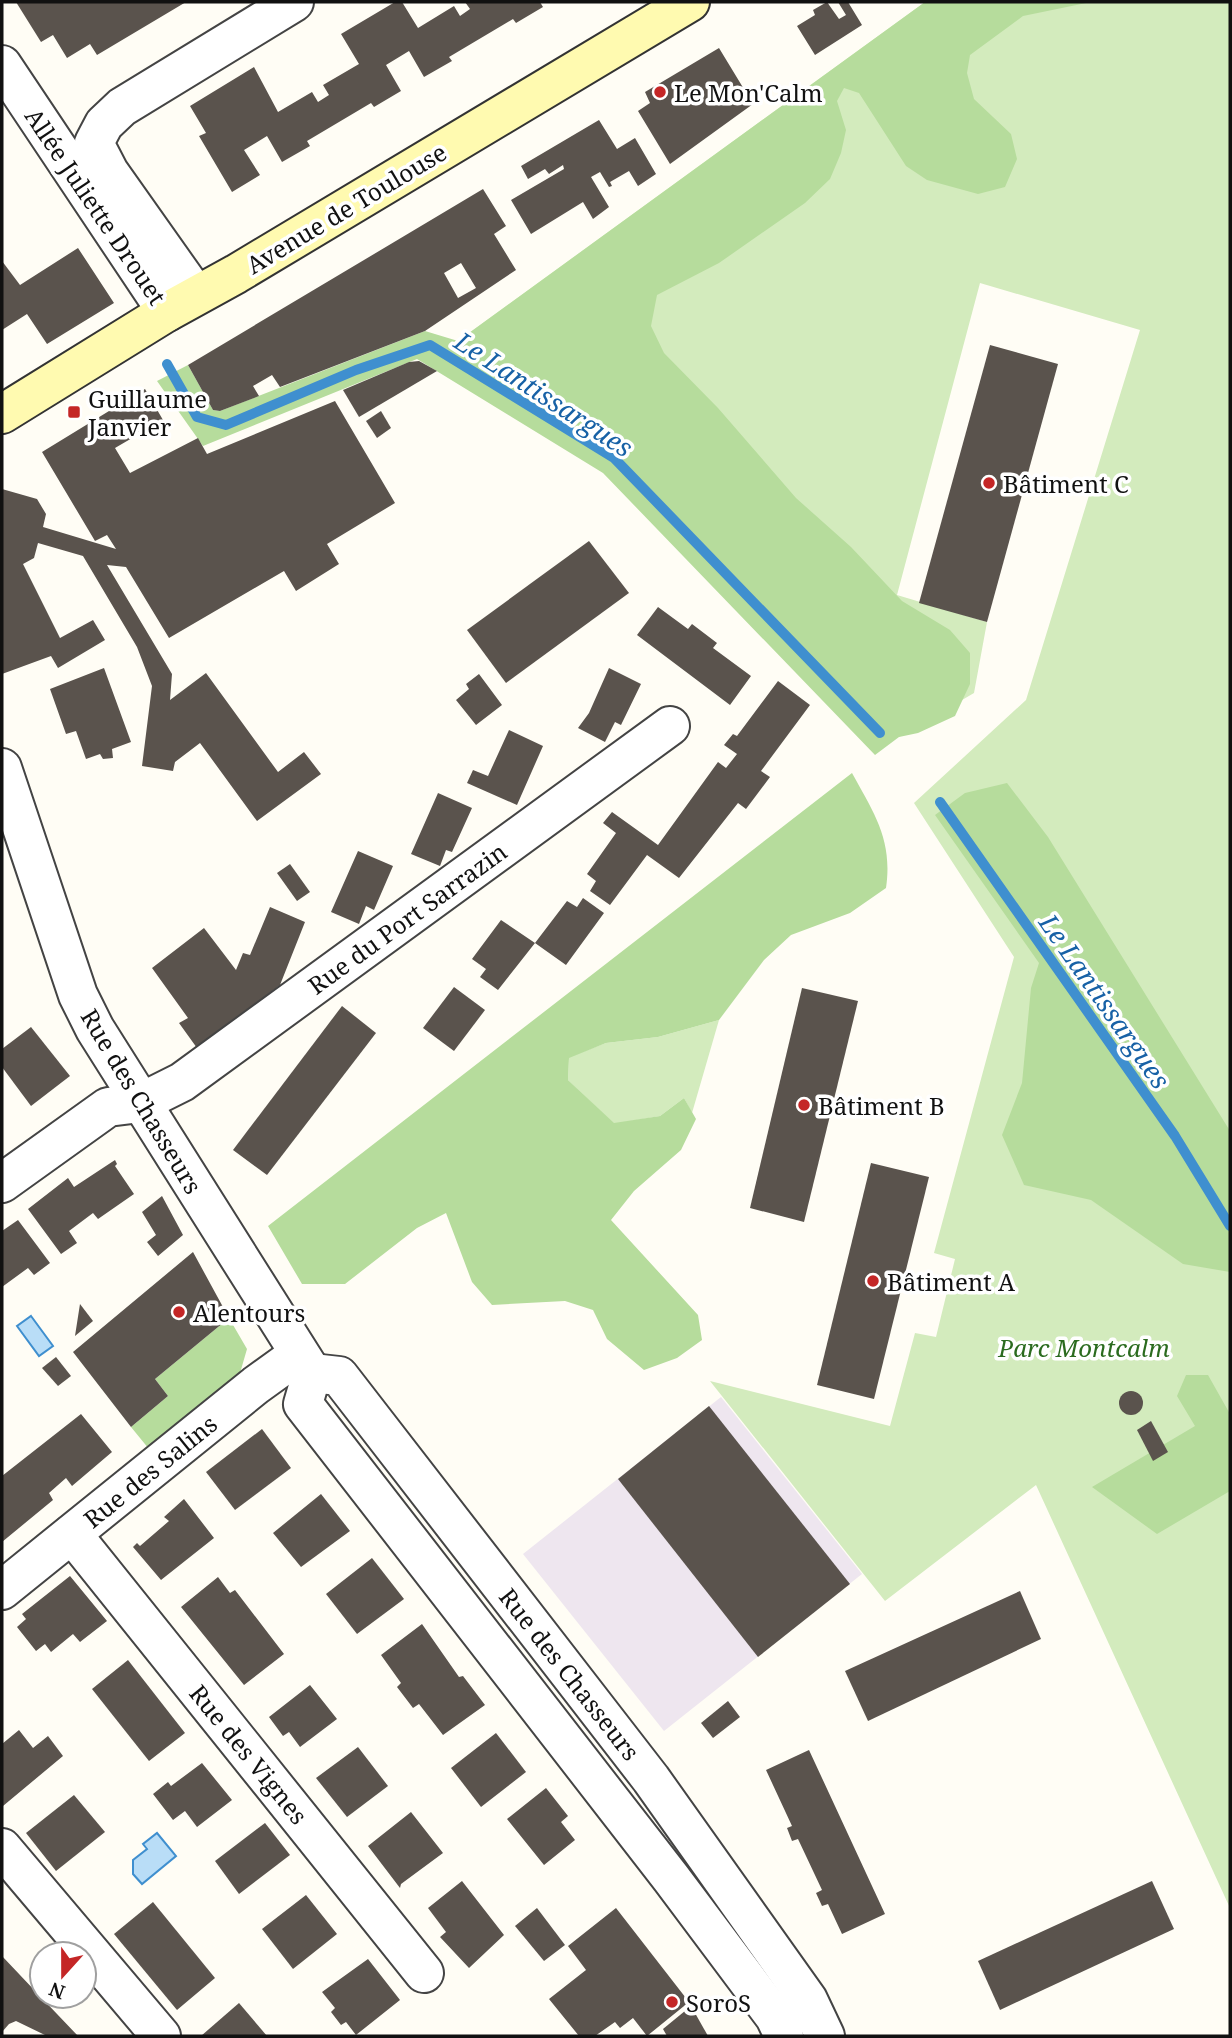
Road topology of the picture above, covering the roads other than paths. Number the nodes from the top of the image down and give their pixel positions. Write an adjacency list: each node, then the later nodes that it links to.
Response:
1 (294, 2): 4 (street)
2 (690, 2): 4 (main road, Avenue de Toulouse)
3 (2, 65): 4 (street, Allée Juliette Drouet)
4 (182, 304): 5 (main road, Avenue de Toulouse)
5 (2, 414)
6 (670, 726): 8 (street, Rue du Port Sarrazin)
7 (2, 771): 8 (street, Rue des Chasseurs)
8 (140, 1103): 9 (street, Rue du Port Sarrazin); 10 (street, Rue des Chasseurs)
9 (2, 1183)
10 (306, 1363): 11 (street, Rue des Salins); 15 (street, Rue des Chasseurs); 16 (street, Rue des Chasseurs)
11 (72, 1534): 12 (street, Rue des Salins); 14 (street, Rue des Vignes)
12 (2, 1590)
13 (2, 1848): 17 (street)
14 (424, 1973)
15 (808, 2000): 16 (street, Rue des Chasseurs); 18 (street, Rue des Chasseurs)
16 (779, 2027)
17 (161, 2036)
18 (825, 2036)

